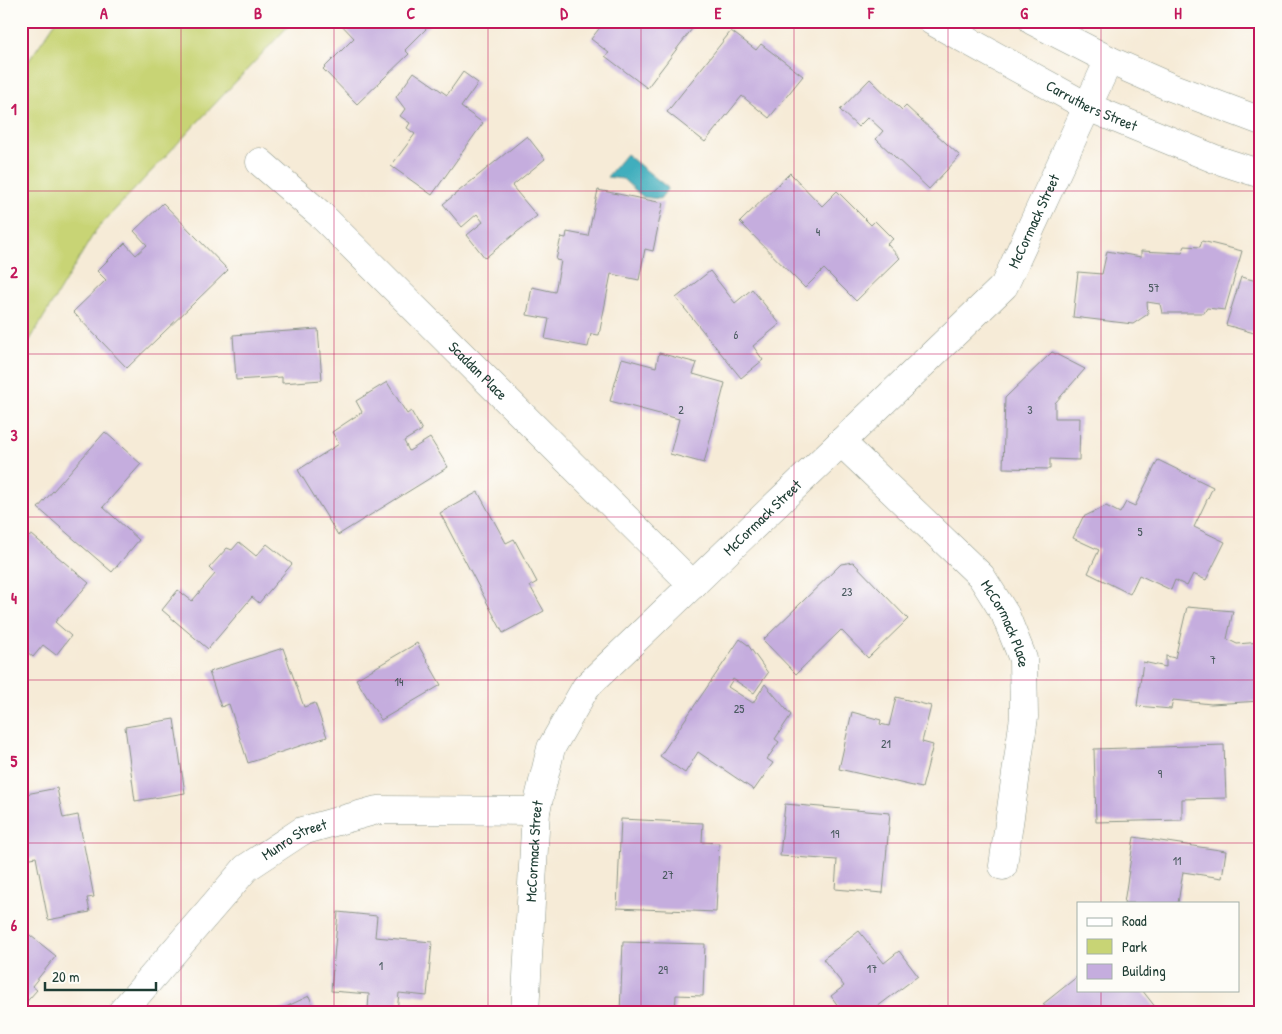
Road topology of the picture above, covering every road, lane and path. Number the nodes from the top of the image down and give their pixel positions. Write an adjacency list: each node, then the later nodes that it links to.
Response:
1 (932, 21): 4 (street, Carruthers Street)
2 (1033, 21): 3 (street)
3 (1110, 60): 4 (street, McCormack Street); 5 (street)
4 (1088, 107): 7 (street, Carruthers Street); 8 (street, McCormack Street)
5 (1261, 121)
6 (260, 162): 9 (street, Scaddan Place)
7 (1261, 174)
8 (841, 442): 9 (street, McCormack Street); 11 (street, McCormack Place)
9 (693, 585): 10 (street, McCormack Street)
10 (536, 811): 12 (street, Munro Street); 13 (street, McCormack Street)
11 (1004, 866)
12 (120, 1013)
13 (525, 1013)

